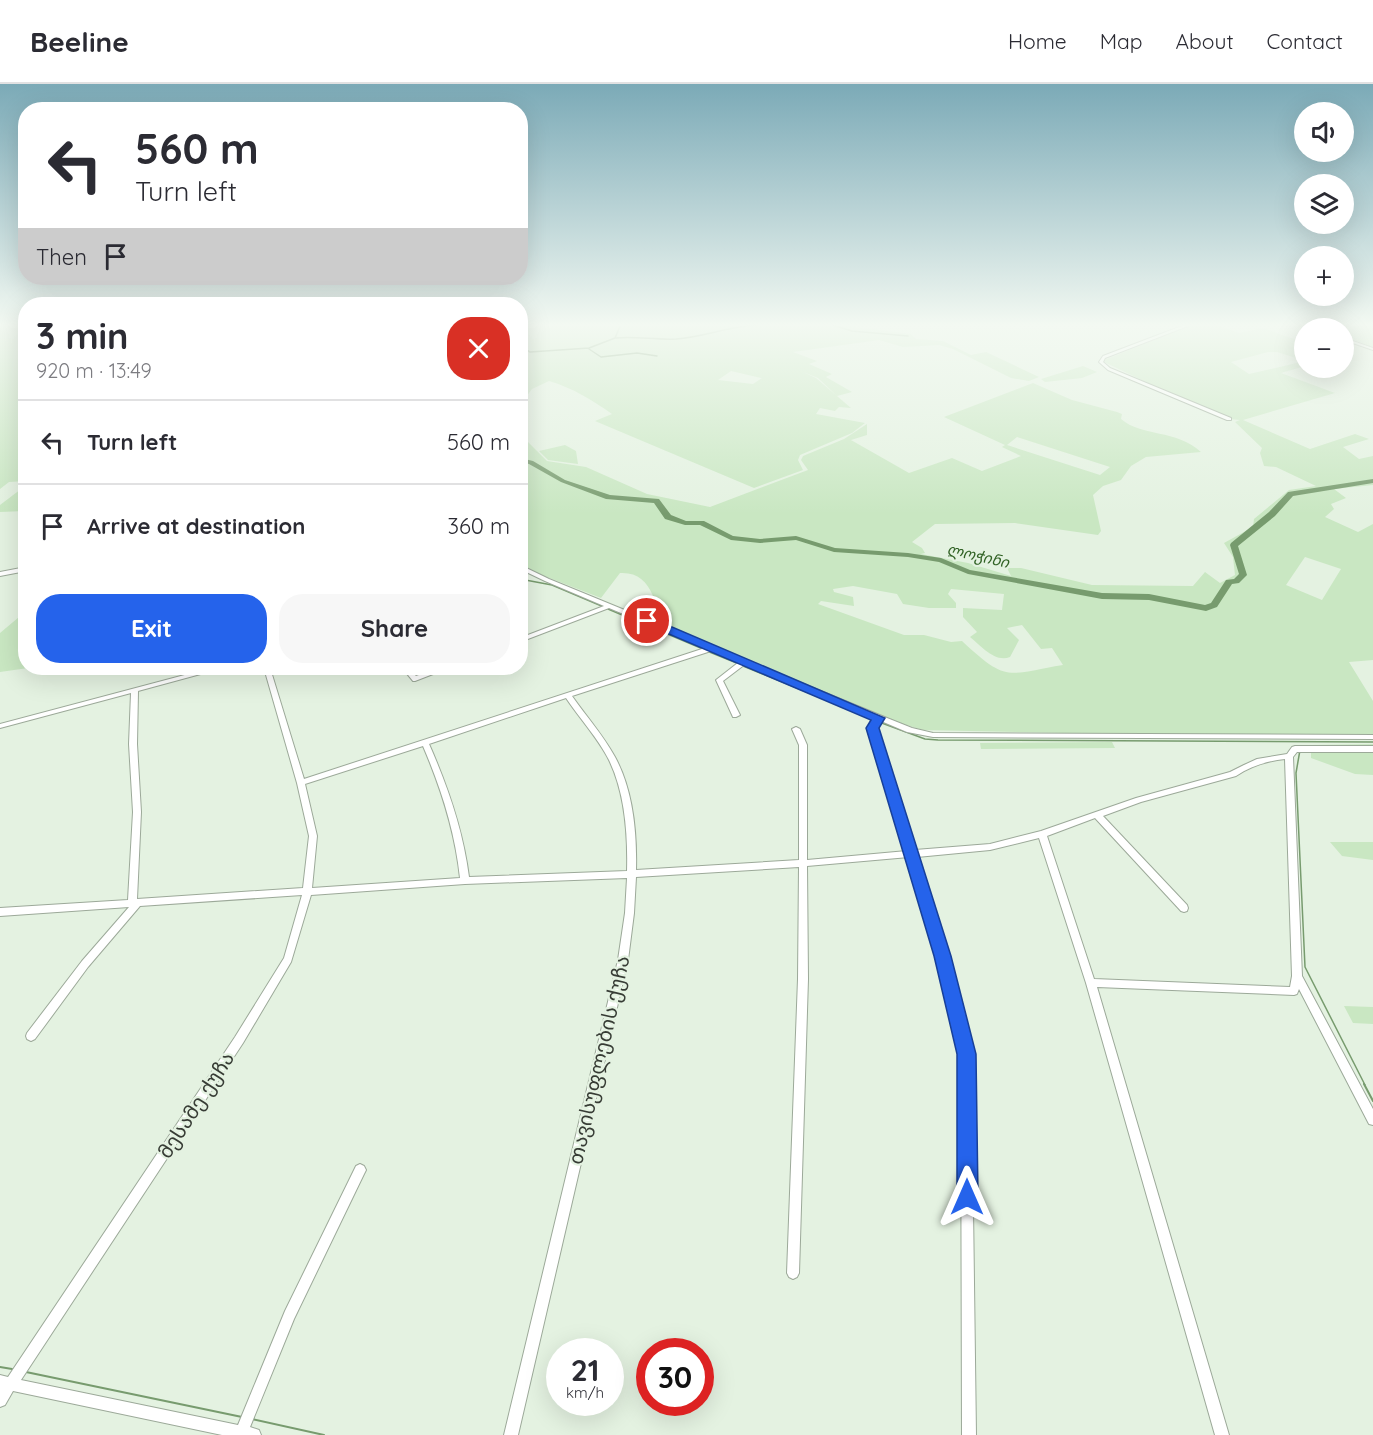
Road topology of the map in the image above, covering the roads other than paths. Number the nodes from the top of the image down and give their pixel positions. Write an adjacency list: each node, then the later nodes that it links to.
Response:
1 (1152, 387): 2 (street)
2 (1229, 419)
3 (18, 571): 5 (street)
4 (528, 571): 7 (street)
5 (0, 574)
6 (528, 577): 7 (street)
7 (547, 580): 8 (street)
8 (609, 606): 9 (street); 10 (street)
9 (528, 637)
10 (712, 648): 11 (street); 17 (street)
11 (745, 662): 18 (street); 19 (street)
12 (190, 675): 16 (street)
13 (269, 675): 26 (street, მესამე ქუჩა)
14 (411, 675): 15 (street)
15 (426, 675)
16 (135, 689): 20 (street); 34 (street)
17 (567, 695): 23 (street); 31 (street, თავისუფლების ქუჩა)
18 (736, 715)
19 (879, 718): 22 (street); 29 (street)
20 (0, 726)
21 (796, 729): 30 (street)
22 (1373, 737)
23 (425, 743): 26 (street); 32 (street)
24 (1373, 749): 25 (street)
25 (1289, 756): 27 (street); 37 (street)
26 (301, 783): 33 (street, მესამე ქუჩა)
27 (1098, 816): 28 (street); 35 (street)
28 (1042, 834): 29 (street); 38 (street)
29 (912, 855): 30 (street); 47 (street)
30 (805, 863): 31 (street); 42 (street)
31 (631, 874): 32 (street); 46 (street, თავისუფლების ქუჩა)
32 (465, 880): 33 (street)
33 (307, 893): 34 (street); 43 (street, მესამე ქუჩა)
34 (134, 904): 36 (street); 39 (street)
35 (1184, 908)
36 (0, 912)
37 (1297, 976): 38 (street); 40 (street)
38 (1091, 983): 48 (street)
39 (32, 1036)
40 (1373, 1120)
41 (360, 1170): 45 (street)
42 (793, 1273)
43 (5, 1384): 44 (street, მესამე ქუჩა); 45 (street)
44 (0, 1400)
45 (248, 1434)
46 (511, 1435)
47 (969, 1435)
48 (1222, 1435)

